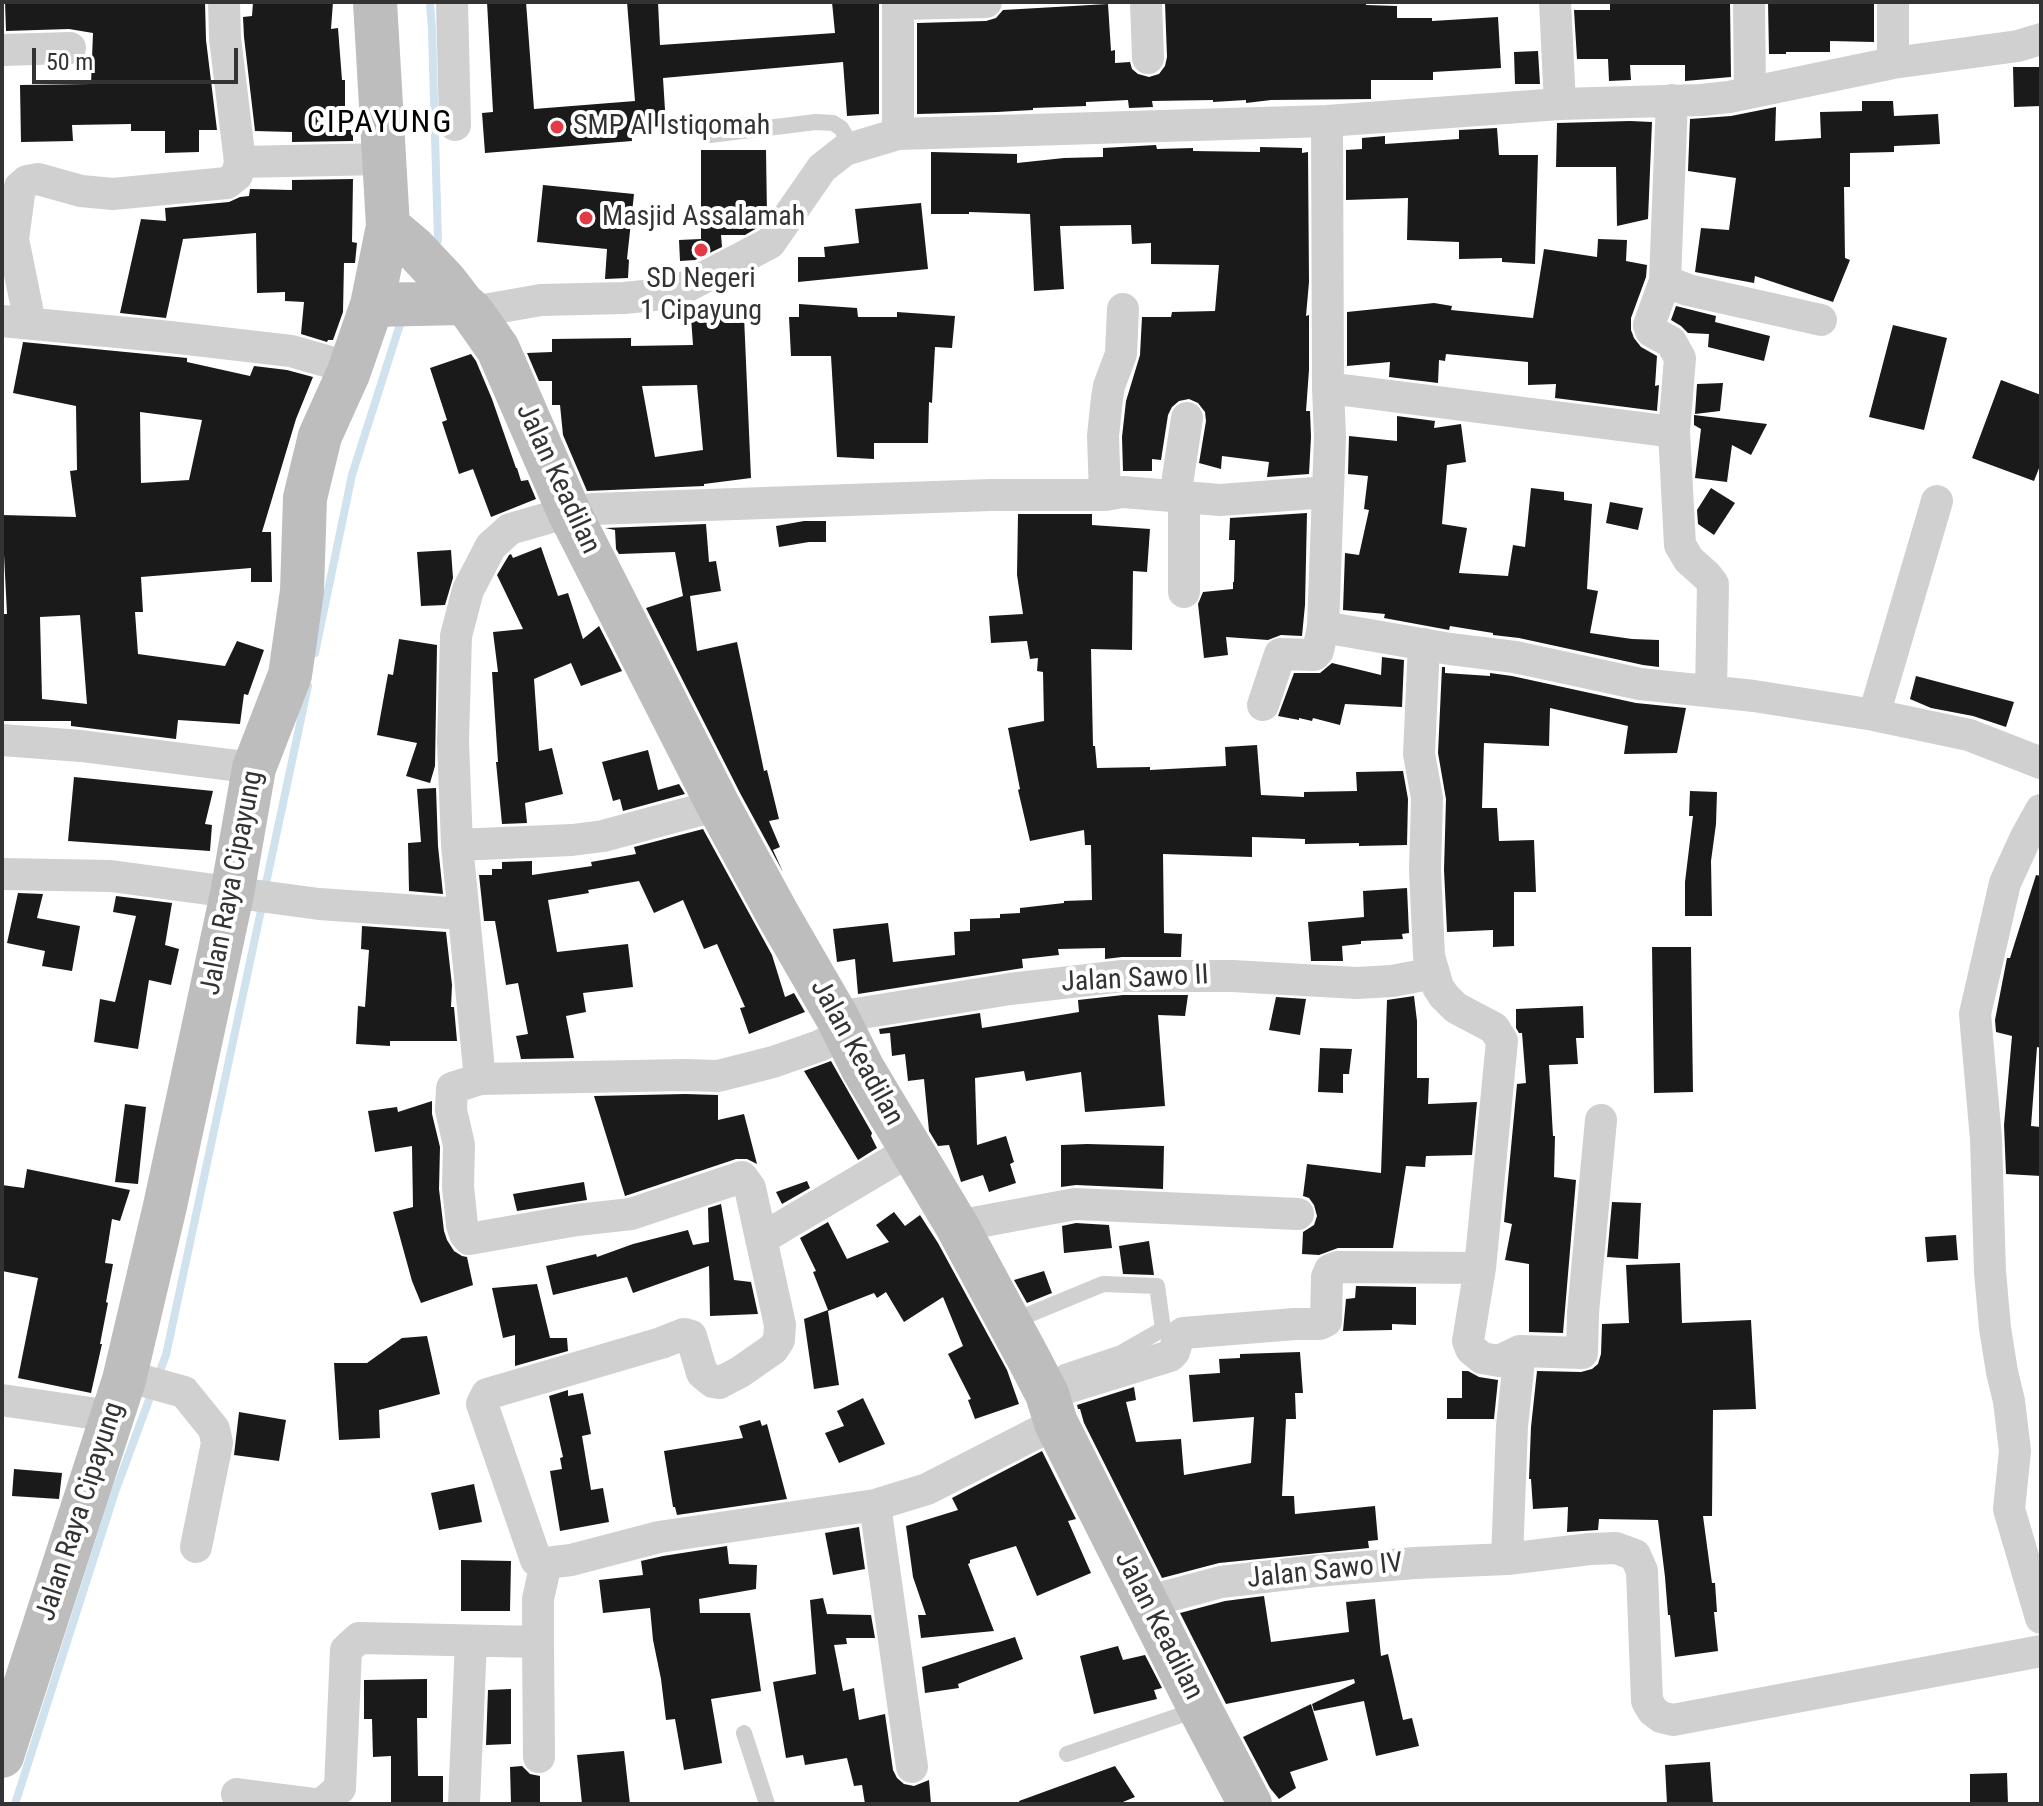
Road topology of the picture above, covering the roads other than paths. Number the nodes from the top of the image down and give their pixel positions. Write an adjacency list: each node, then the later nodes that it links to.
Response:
1 (224, 2): 24 (street)
2 (375, 2): 23 (main road, Jalan Raya Cipayung)
3 (452, 2): 19 (street)
4 (986, 2): 9 (street)
5 (1146, 2): 13 (street)
6 (1555, 2): 17 (street)
7 (1749, 2): 15 (street)
8 (1893, 2): 14 (street)
9 (898, 3): 20 (street)
10 (2041, 39): 14 (street)
11 (70, 48): 12 (street)
12 (2, 50)
13 (1148, 58)
14 (1893, 63): 15 (street)
15 (1750, 92): 16 (street)
16 (1672, 100): 17 (street); 26 (street)
17 (1560, 104): 18 (street)
18 (1327, 121): 20 (street); 32 (street)
19 (455, 125)
20 (898, 134): 22 (street)
21 (710, 135): 22 (lane)
22 (852, 147): 27 (street)
23 (383, 159): 24 (street); 25 (main road, Jalan Raya Cipayung)
24 (240, 162): 30 (street)
25 (401, 237): 27 (main road, Jalan Raya Cipayung); 27 (main road, Jalan Keadilan)
26 (1665, 281): 29 (street); 34 (street)
27 (430, 302): 31 (main road, Jalan Raya Cipayung); 39 (main road, Jalan Keadilan)
28 (1123, 309): 36 (street)
29 (1821, 320)
30 (16, 322): 31 (street)
31 (348, 374): 48 (main road, Jalan Raya Cipayung)
32 (1328, 388): 34 (street); 35 (street)
33 (1187, 418): 37 (street)
34 (1674, 432): 43 (street)
35 (1328, 492): 37 (street); 41 (street)
36 (1105, 495): 37 (street); 39 (street)
37 (1180, 498): 40 (street)
38 (1937, 501): 45 (street)
39 (569, 512): 49 (main road, Jalan Keadilan); 51 (street)
40 (1184, 592)
41 (1323, 627): 42 (street); 44 (street)
42 (1424, 644): 43 (street); 55 (street)
43 (1711, 691): 45 (street)
44 (1263, 705)
45 (1874, 715): 47 (street)
46 (2, 740): 48 (street)
47 (2041, 763)
48 (254, 768): 53 (main road, Jalan Raya Cipayung)
49 (718, 805): 51 (street); 56 (main road, Jalan Keadilan)
50 (2041, 810): 74 (street)
51 (457, 845): 54 (street)
52 (2, 874): 53 (street)
53 (237, 894): 54 (street); 66 (main road, Jalan Raya Cipayung)
54 (463, 914): 57 (street)
55 (1434, 973): 56 (street, Jalan Sawo II); 63 (street)
56 (841, 1025): 57 (street, Jalan Sawo II); 59 (main road, Jalan Keadilan)
57 (480, 1079): 62 (street)
58 (1601, 1120): 65 (street)
59 (911, 1150): 61 (main road, Jalan Keadilan); 62 (street)
60 (1298, 1214): 61 (street)
61 (957, 1226): 64 (main road, Jalan Keadilan)
62 (761, 1239): 72 (street)
63 (1480, 1268): 65 (street); 67 (street)
64 (1010, 1323): 67 (main road, Jalan Keadilan); 67 (lane)
65 (1520, 1351): 71 (street)
66 (124, 1392): 68 (street); 70 (street); 80 (main road, Jalan Raya Cipayung)
67 (1047, 1399): 69 (street); 73 (main road, Jalan Keadilan)
68 (2, 1400)
69 (875, 1505): 72 (street); 83 (street)
70 (196, 1547)
71 (1507, 1559): 73 (street, Jalan Sawo IV); 77 (street, Jalan Sawo IV)
72 (546, 1563): 76 (street)
73 (1146, 1602): 78 (main road, Jalan Keadilan)
74 (2041, 1618)
75 (471, 1641): 76 (street); 87 (street); 88 (street)
76 (538, 1642): 82 (street)
77 (2041, 1651)
78 (1199, 1707): 81 (lane); 85 (main road, Jalan Keadilan)
79 (744, 1733): 89 (lane)
80 (6, 1734)
81 (1067, 1754)
82 (539, 1757)
83 (912, 1767)
84 (237, 1794): 86 (street)
85 (1246, 1803)
86 (315, 1804)
87 (322, 1804)
88 (464, 1804)
89 (767, 1804)

